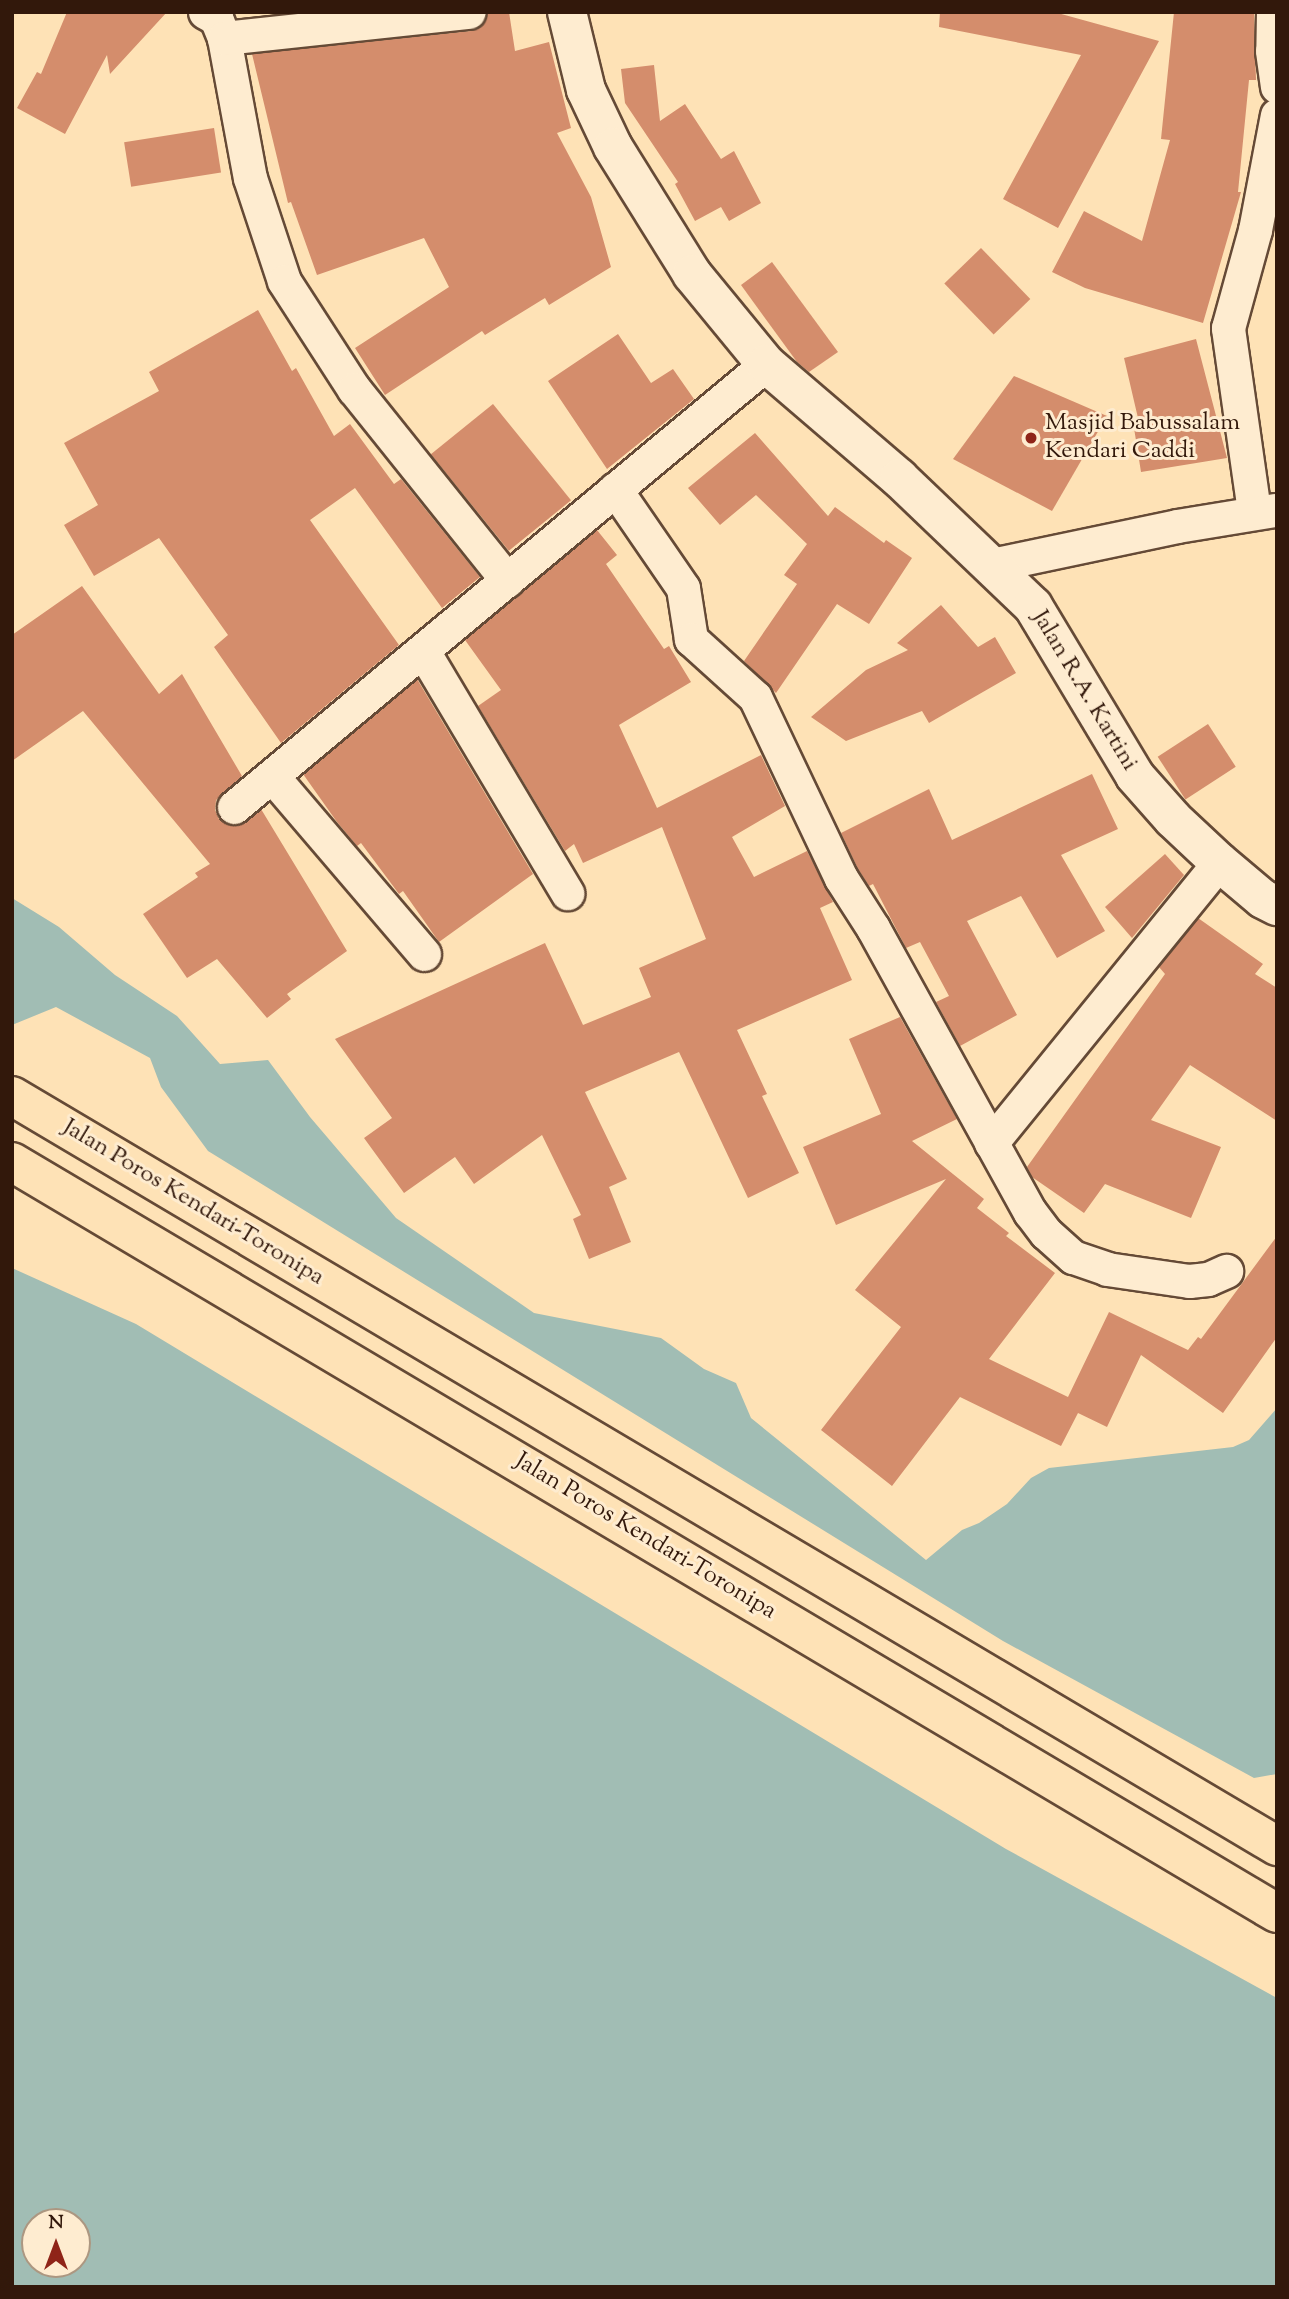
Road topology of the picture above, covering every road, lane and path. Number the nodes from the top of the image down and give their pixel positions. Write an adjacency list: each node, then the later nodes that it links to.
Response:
1 (469, 12): 4 (street)
2 (567, 12): 7 (main road, Jalan R.A. Kartini)
3 (1273, 12): 5 (street)
4 (214, 25): 11 (street)
5 (1277, 86)
6 (1277, 115): 9 (street)
7 (766, 364): 8 (street); 10 (main road, Jalan R.A. Kartini)
8 (615, 489): 11 (street); 20 (street)
9 (1266, 511): 10 (street)
10 (992, 565): 15 (main road, Jalan R.A. Kartini)
11 (507, 580): 12 (street)
12 (423, 651): 13 (street); 16 (street)
13 (272, 776): 14 (street); 18 (street)
14 (234, 807)
15 (1219, 862): 17 (main road, Jalan R.A. Kartini); 20 (street)
16 (567, 894)
17 (1277, 906)
18 (424, 954)
19 (12, 1096): 23 (main road, Jalan Poros Kendari-Toronipa)
20 (991, 1143): 22 (street)
21 (24, 1169): 24 (main road, Jalan Poros Kendari-Toronipa)
22 (1226, 1271)
23 (1277, 1846)
24 (1277, 1913)

